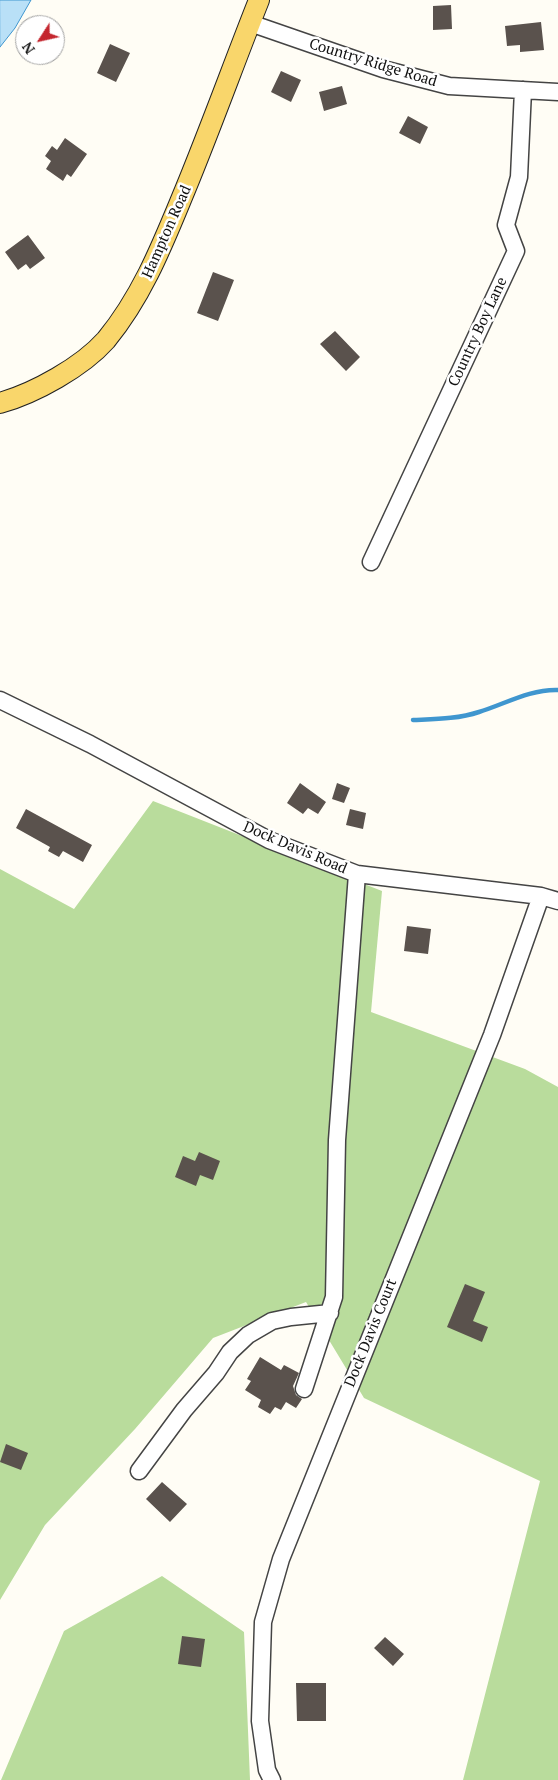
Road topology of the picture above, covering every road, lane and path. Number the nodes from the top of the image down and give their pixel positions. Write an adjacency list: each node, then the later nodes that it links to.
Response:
1 (259, 0): 2 (main road, Hampton Road)
2 (250, 24): 3 (street, Country Ridge Road); 5 (main road, Hampton Road)
3 (523, 90): 4 (street, Country Ridge Road); 6 (street, Country Boy Lane)
4 (558, 92)
5 (0, 403)
6 (371, 562)
7 (0, 700): 8 (street, Dock Davis Road)
8 (357, 874): 9 (street, Dock Davis Road); 11 (street)
9 (541, 896): 10 (street, Dock Davis Road); 14 (street, Dock Davis Court)
10 (558, 901)
11 (330, 1313): 12 (street); 13 (street)
12 (304, 1389)
13 (139, 1471)
14 (272, 1780)

